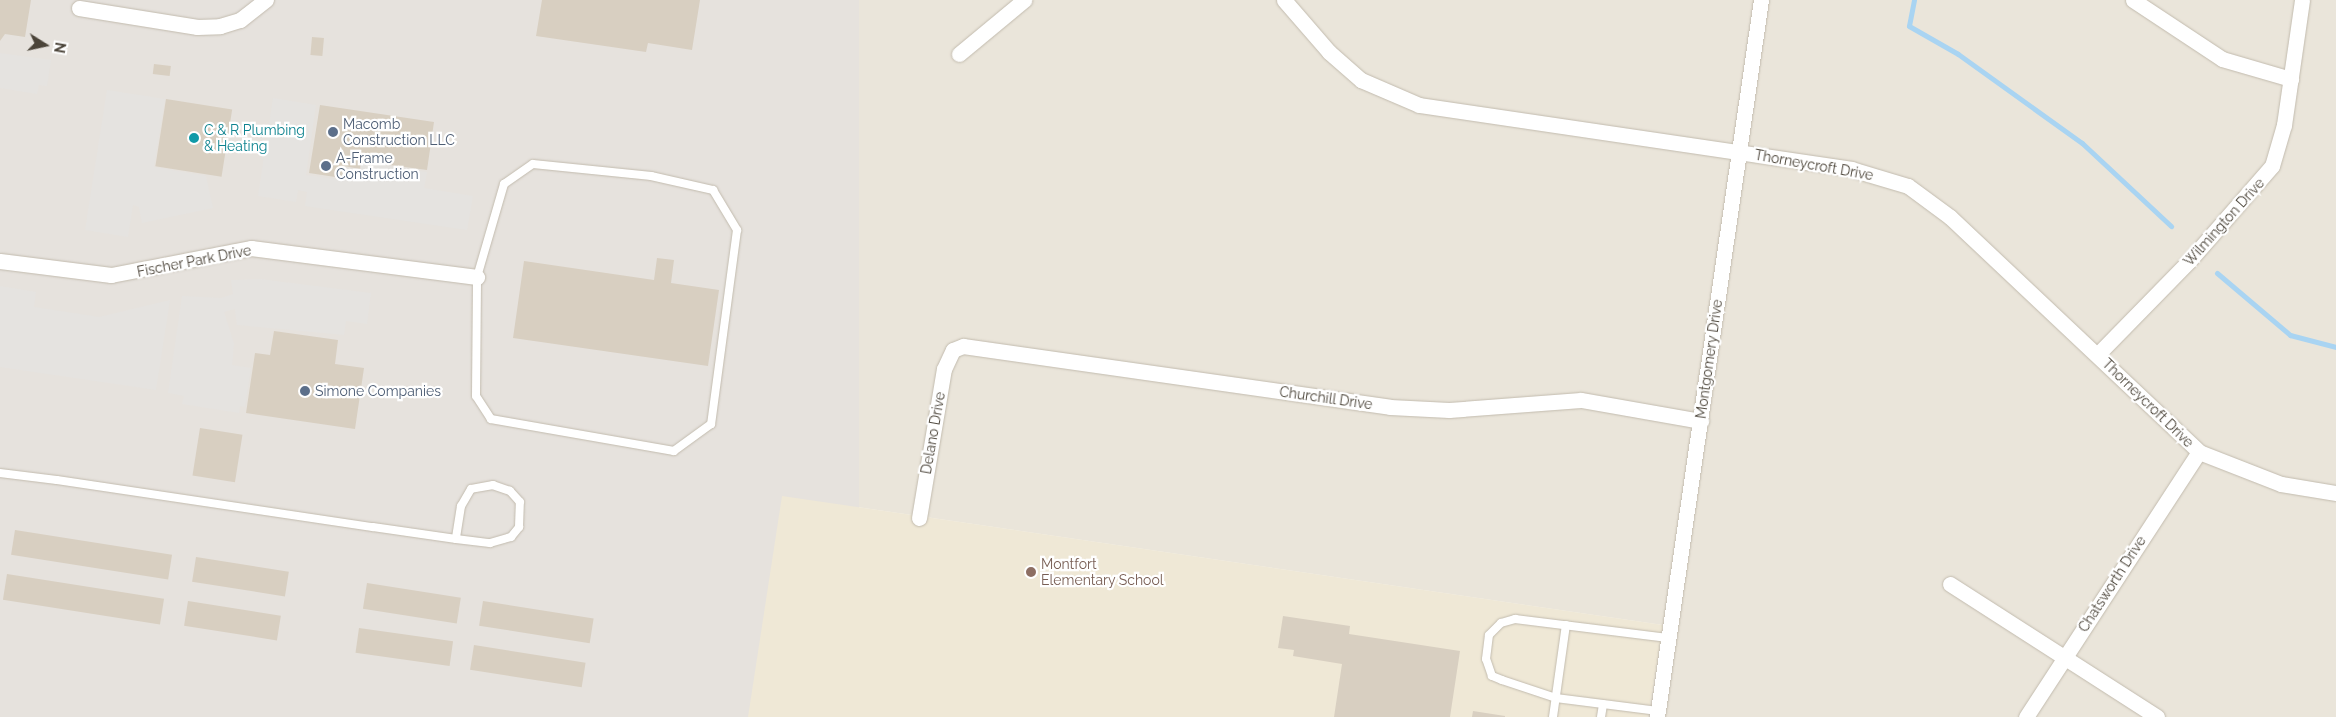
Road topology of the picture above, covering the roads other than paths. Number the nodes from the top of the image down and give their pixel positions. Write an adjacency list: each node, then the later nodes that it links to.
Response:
1 (266, 0): 7 (street)
2 (1024, 0): 8 (street)
3 (1284, 0): 10 (street, Thorneycroft Drive)
4 (1761, 0): 10 (street, Montgomery Drive)
5 (2132, 0): 9 (street)
6 (2302, 0): 9 (street, Wilmington Drive)
7 (79, 8)
8 (959, 54)
9 (2291, 79): 14 (street, Wilmington Drive)
10 (1737, 151): 14 (street, Thorneycroft Drive); 15 (street, Montgomery Drive)
11 (0, 261): 12 (street, Fischer Park Drive)
12 (477, 277): 12 (lane)
13 (953, 350): 15 (street, Churchill Drive); 19 (street, Delano Drive)
14 (2098, 354): 16 (street, Thorneycroft Drive)
15 (1701, 421): 23 (street, Montgomery Drive)
16 (2199, 452): 18 (street, Thorneycroft Drive); 24 (street, Chatsworth Drive)
17 (0, 473): 20 (lane)
18 (2336, 493)
19 (919, 518)
20 (456, 538): 20 (lane)
21 (1950, 584): 24 (street)
22 (1566, 626): 23 (lane); 25 (lane); 25 (lane)
23 (1668, 638): 27 (street, Montgomery Drive)
24 (2065, 656): 30 (street, Chatsworth Drive); 31 (street)
25 (1556, 698): 26 (lane); 28 (lane)
26 (1603, 704): 27 (lane); 29 (lane)
27 (1657, 714)
28 (1553, 717)
29 (1601, 717)
30 (2026, 717)
31 (2157, 717)

